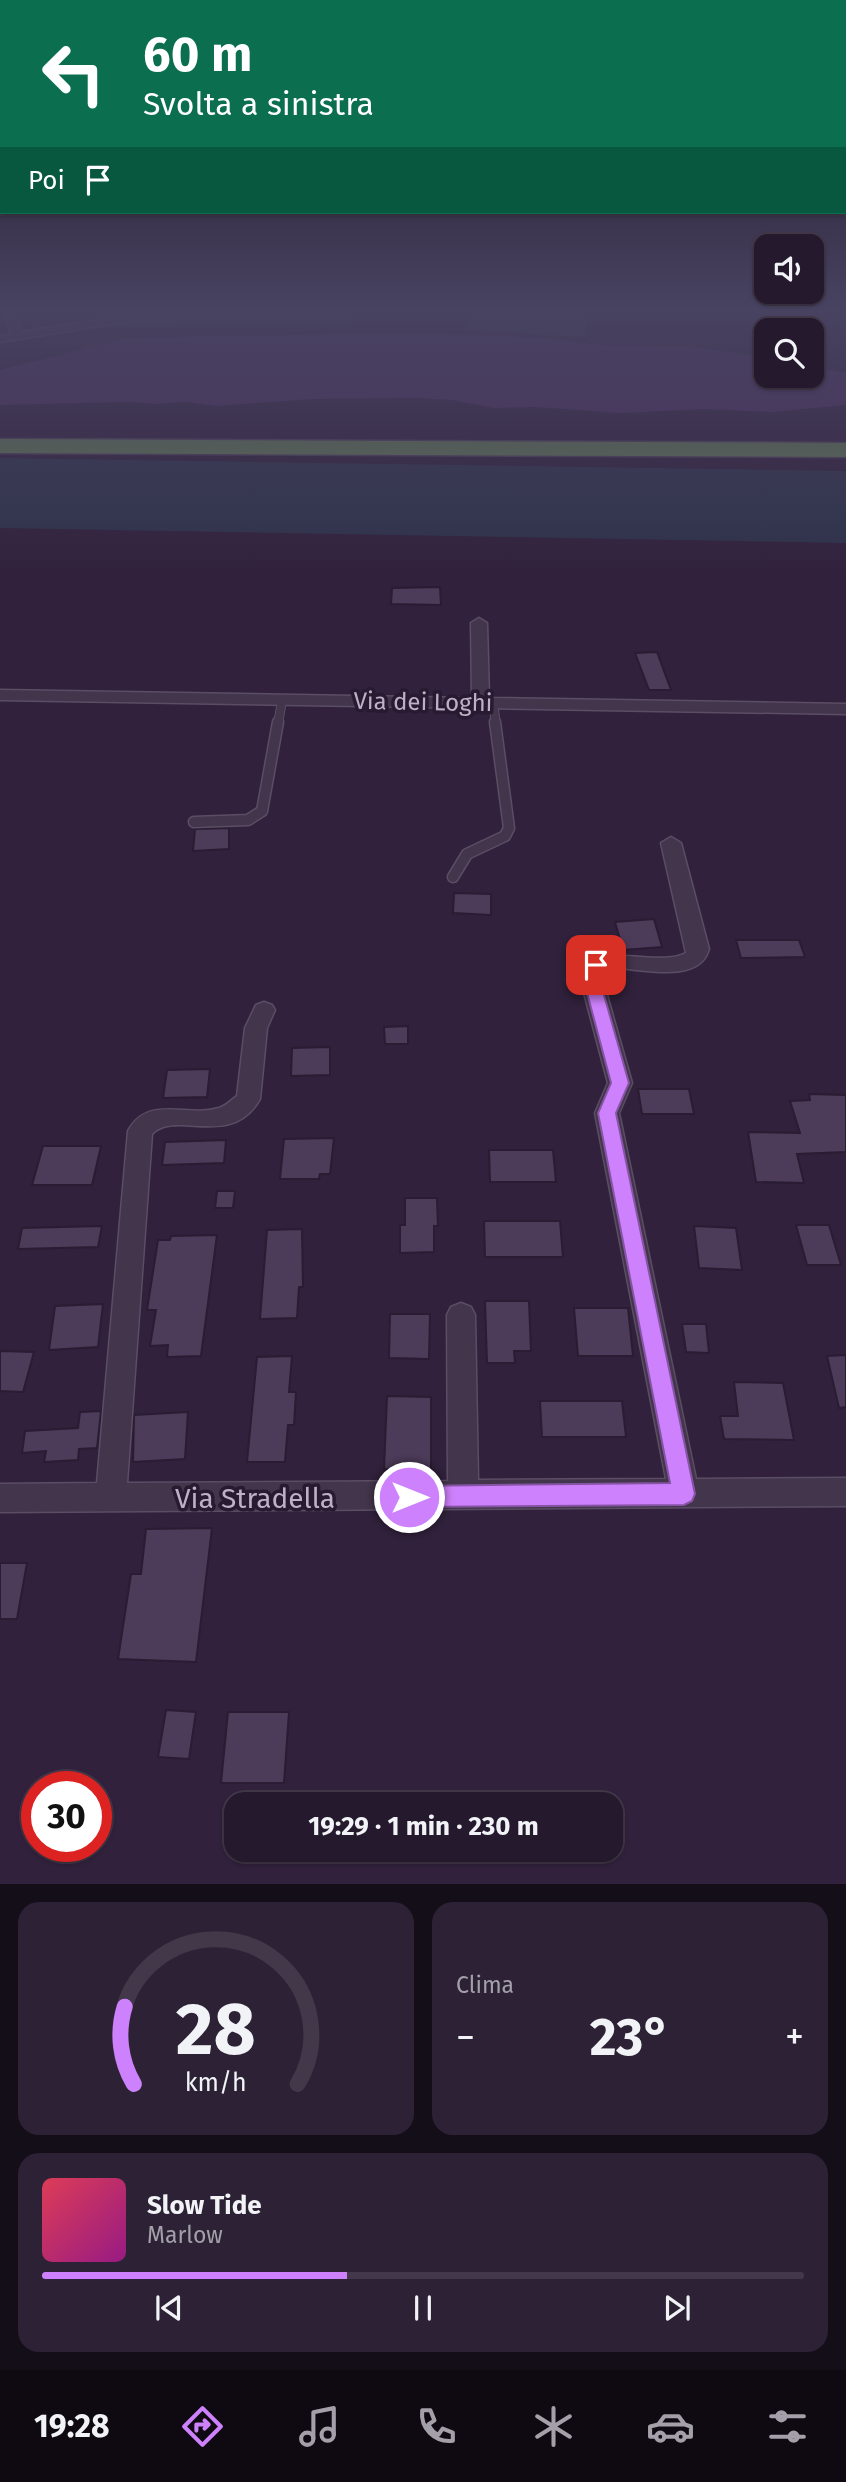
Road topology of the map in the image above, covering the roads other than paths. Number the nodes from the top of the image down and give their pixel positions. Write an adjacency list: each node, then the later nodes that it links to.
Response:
1 (0, 437): 2 (highway)
2 (846, 441)
3 (0, 446): 4 (highway)
4 (846, 450)
5 (479, 623): 8 (street)
6 (0, 695): 7 (street, Via dei Loghi)
7 (282, 701): 8 (street, Via dei Loghi); 10 (lane)
8 (487, 703): 9 (street, Via dei Loghi); 12 (lane)
9 (846, 709)
10 (194, 822)
11 (671, 843): 16 (street)
12 (453, 877)
13 (264, 1010): 19 (street)
14 (461, 1315): 17 (street)
15 (846, 1492): 16 (street, Via Stradella)
16 (684, 1494): 17 (street, Via Stradella)
17 (463, 1496): 19 (street, Via Stradella)
18 (0, 1498): 19 (street, Via Stradella)
19 (111, 1499)

